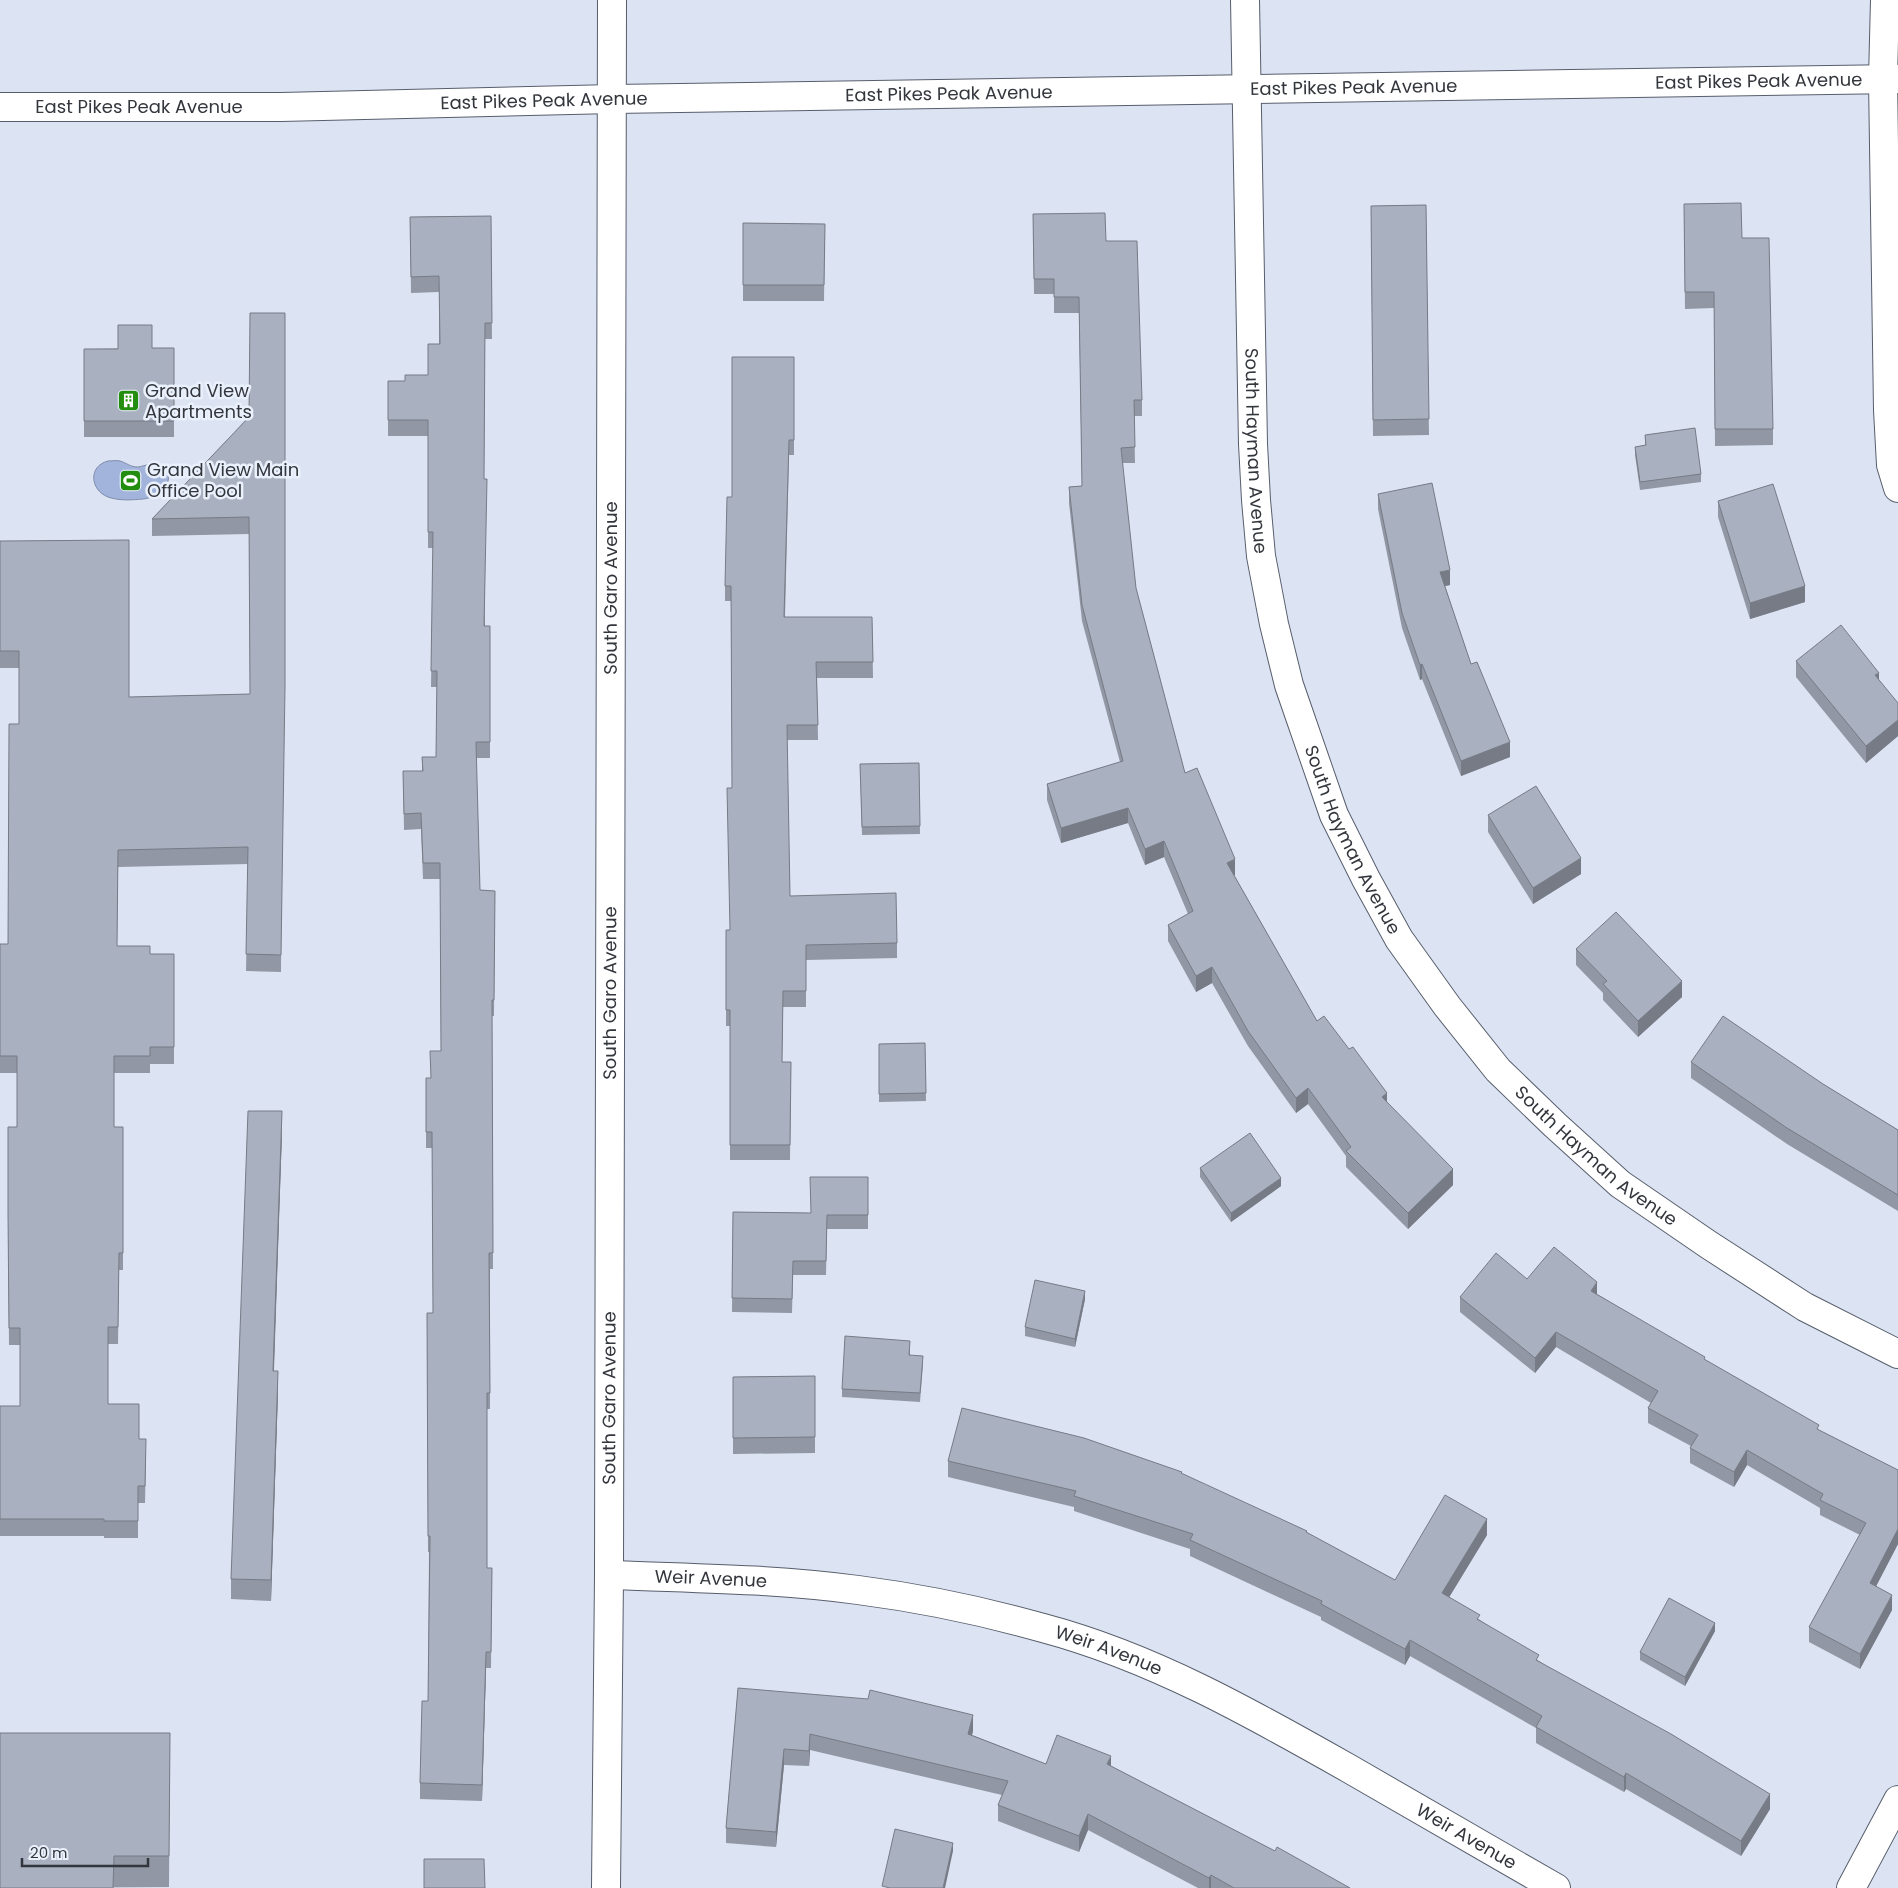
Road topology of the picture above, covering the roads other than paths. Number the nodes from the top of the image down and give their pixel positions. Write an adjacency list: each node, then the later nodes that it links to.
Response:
1 (612, 0): 6 (street, South Garo Avenue)
2 (1245, 0): 5 (street, South Hayman Avenue)
3 (1885, 0): 4 (street)
4 (1891, 79): 5 (street, East Pikes Peak Avenue); 8 (street)
5 (1245, 90): 6 (street, East Pikes Peak Avenue); 9 (street, South Hayman Avenue)
6 (613, 99): 7 (street, East Pikes Peak Avenue); 10 (street, South Garo Avenue)
7 (0, 107)
8 (1898, 488)
9 (1898, 1354)
10 (609, 1574): 12 (street, South Garo Avenue); 13 (street, Weir Avenue)
11 (1898, 1800): 14 (street)
12 (606, 1888)
13 (1556, 1888)
14 (1851, 1888)

